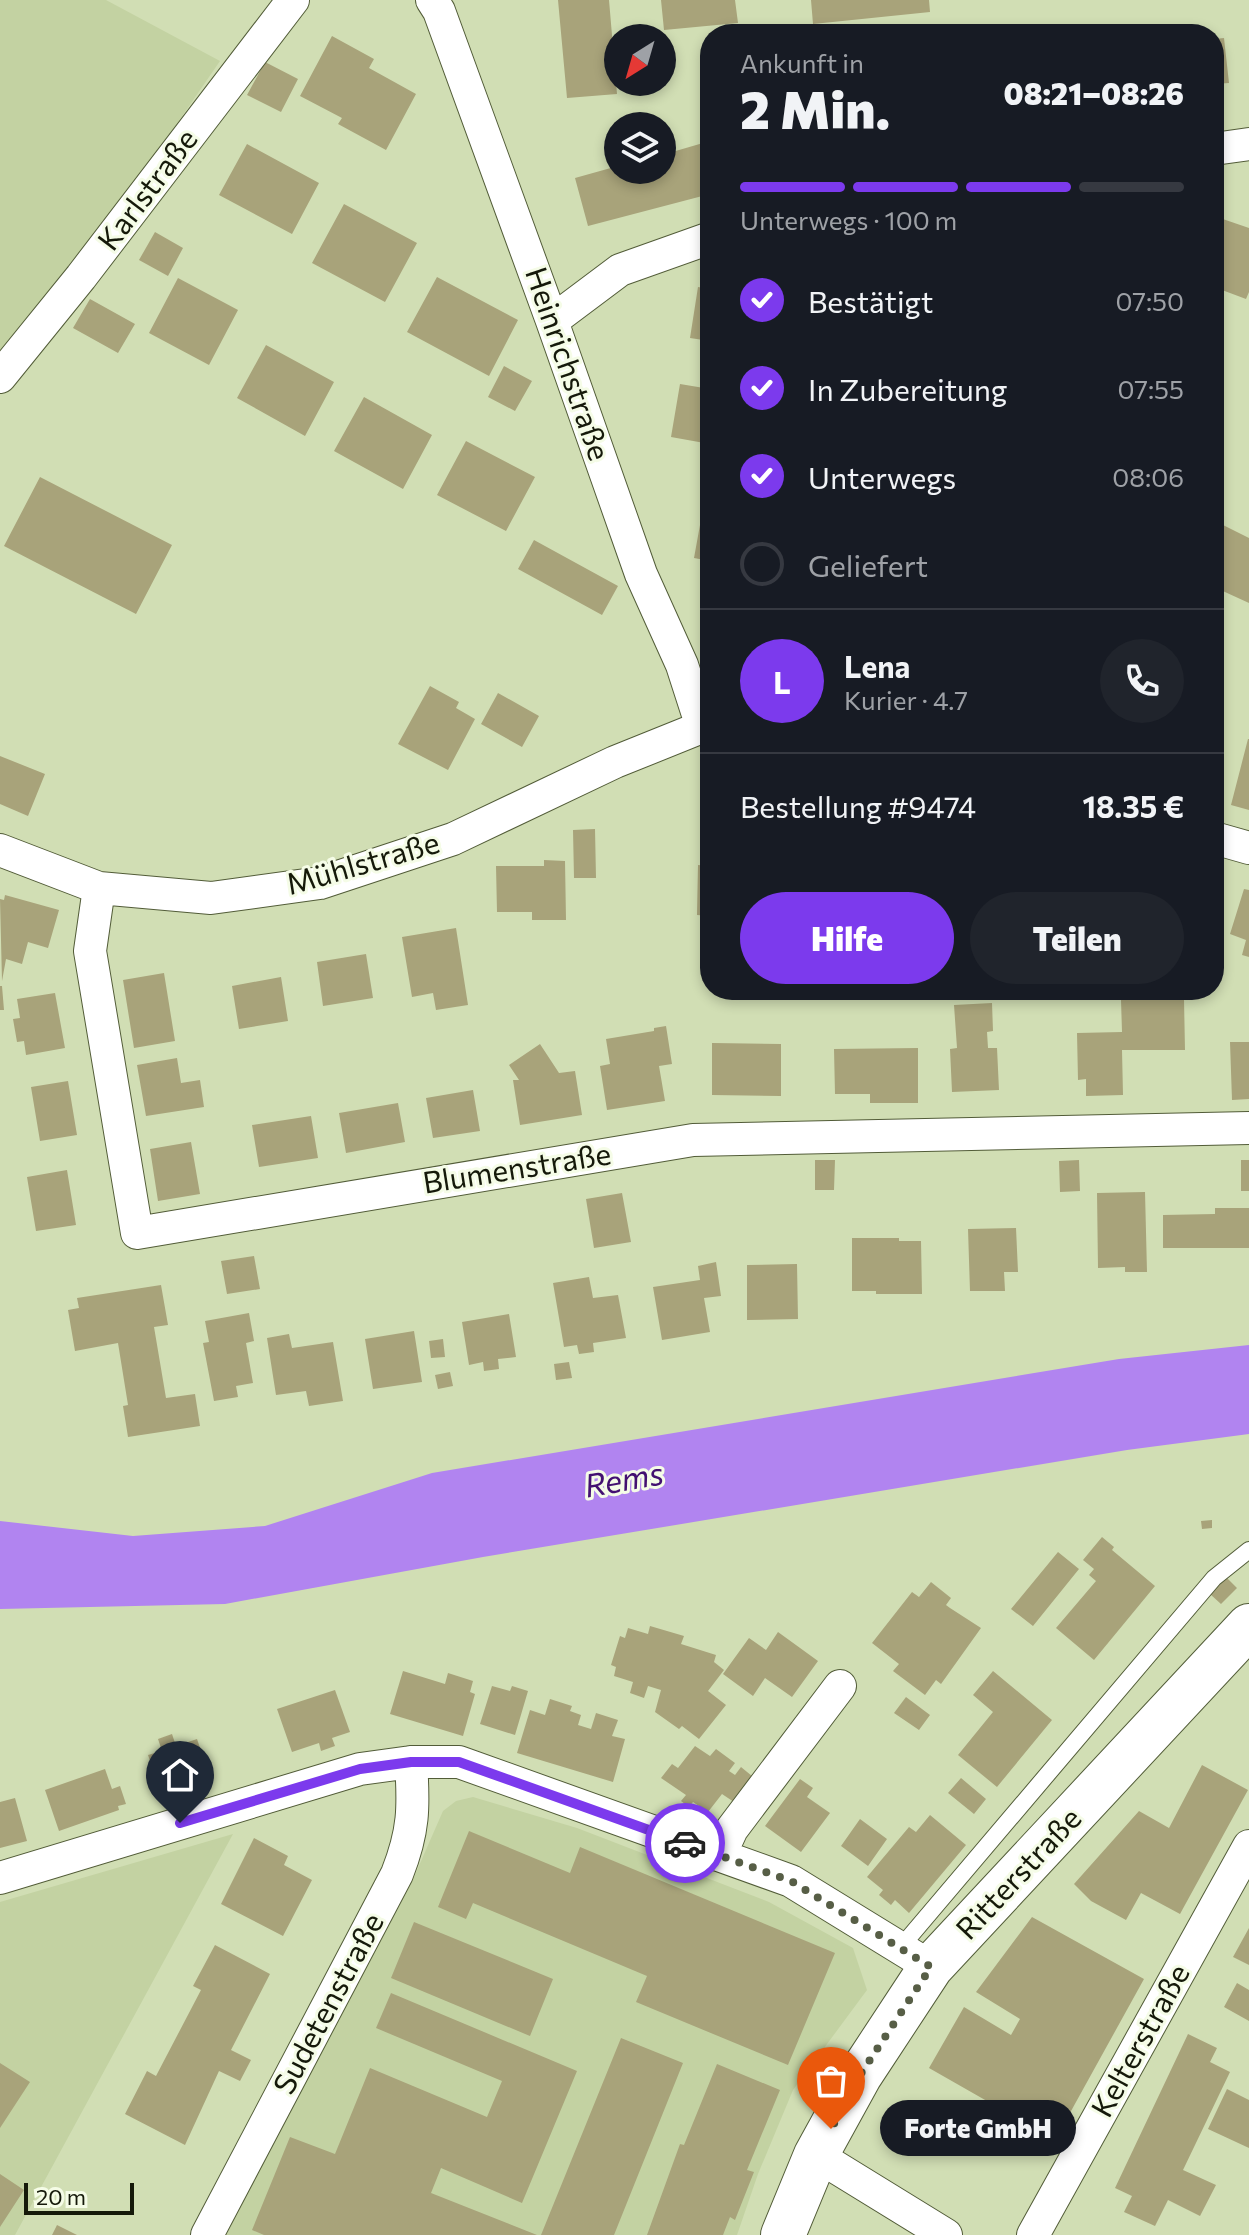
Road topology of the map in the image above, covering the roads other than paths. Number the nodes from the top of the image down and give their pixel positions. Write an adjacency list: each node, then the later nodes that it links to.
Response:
1 (293, 0): 7 (street, Karlstraße)
2 (432, 0): 6 (street, Heinrichstraße)
3 (1249, 144): 4 (street)
4 (1224, 148)
5 (700, 242): 6 (street)
6 (552, 321): 8 (street, Heinrichstraße)
7 (0, 377)
8 (700, 712)
9 (700, 729): 13 (street, Mühlstraße)
10 (1224, 841): 11 (street)
11 (1249, 848)
12 (0, 850): 13 (street, Mühlstraße)
13 (99, 888): 14 (street, Blumenstraße)
14 (1249, 1128)
15 (1249, 1550): 22 (lane)
16 (1249, 1626): 22 (main road, Ritterstraße)
17 (840, 1686): 20 (street)
18 (411, 1762): 20 (street); 21 (street); 24 (street, Sudetenstraße)
19 (1249, 1846): 27 (street, Kelterstraße)
20 (720, 1855): 22 (street)
21 (0, 1878)
22 (915, 1958): 23 (main road, Ritterstraße)
23 (816, 2155): 25 (main road, Ritterstraße); 26 (street)
24 (207, 2235)
25 (783, 2235)
26 (946, 2235)
27 (1033, 2235)

